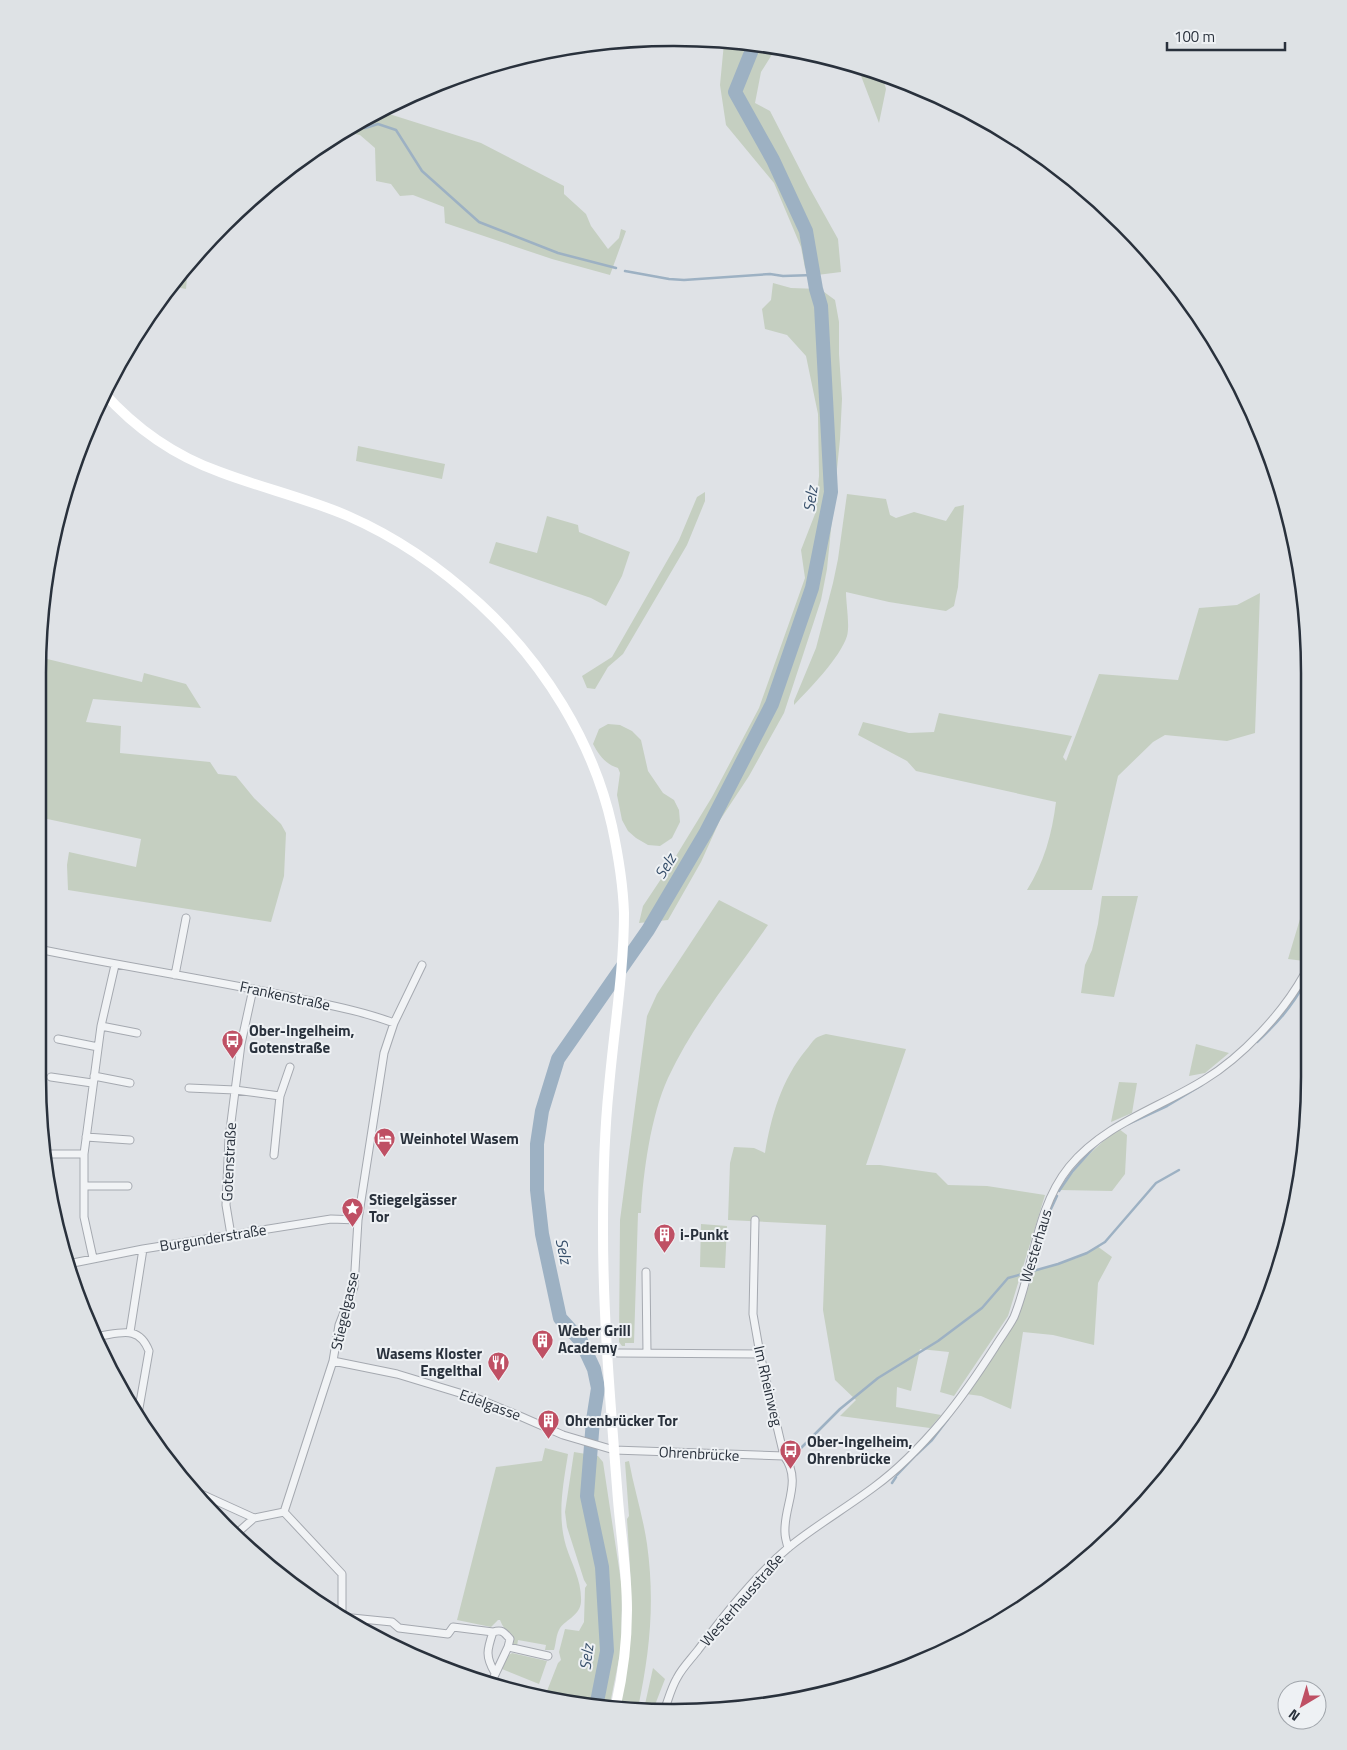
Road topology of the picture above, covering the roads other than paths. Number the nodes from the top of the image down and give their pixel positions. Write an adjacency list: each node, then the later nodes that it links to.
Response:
1 (110, 399): 42 (main road)
2 (186, 918): 6 (street)
3 (46, 951): 4 (street, Frankenstraße)
4 (115, 965): 6 (street, Frankenstraße); 10 (street)
5 (422, 965): 9 (street, Stiegelgasse)
6 (174, 975): 8 (street, Frankenstraße)
7 (1301, 980): 44 (street, Westerhaus)
8 (253, 989): 9 (street, Frankenstraße); 19 (street, Gotenstraße)
9 (394, 1023): 28 (street, Stiegelgasse)
10 (101, 1026): 11 (street); 13 (street)
11 (137, 1033)
12 (58, 1040): 13 (street)
13 (98, 1047): 16 (street)
14 (290, 1067): 20 (street)
15 (52, 1077): 16 (street)
16 (93, 1080): 17 (street); 21 (street)
17 (130, 1083)
18 (189, 1088): 19 (street)
19 (235, 1090): 20 (street); 30 (street, Gotenstraße)
20 (280, 1096): 25 (street)
21 (86, 1138): 22 (street); 24 (street)
22 (130, 1140)
23 (52, 1154): 24 (street)
24 (84, 1154): 26 (street)
25 (274, 1155)
26 (84, 1186): 27 (street); 32 (street)
27 (128, 1186)
28 (358, 1220): 30 (street, Burgunderstraße); 40 (street, Stiegelgasse)
29 (755, 1220): 39 (street, Im Rheinweg)
30 (231, 1235): 31 (street, Burgunderstraße)
31 (143, 1249): 32 (street, Burgunderstraße); 35 (street)
32 (93, 1258): 33 (street, Burgunderstraße)
33 (75, 1262)
34 (646, 1272): 38 (street)
35 (130, 1332): 36 (street); 41 (street)
36 (102, 1335)
37 (618, 1353): 38 (street)
38 (647, 1353): 39 (street)
39 (760, 1354): 43 (street, Im Rheinweg)
40 (334, 1361): 42 (street, Edelgasse); 46 (street, Stiegelgasse)
41 (140, 1405)
42 (614, 1450): 43 (street, Ohrenbrücke); 57 (main road)
43 (784, 1456): 49 (street, Im Rheinweg)
44 (891, 1474): 49 (street, Westerhausstraße)
45 (210, 1499): 47 (street)
46 (284, 1512): 47 (street); 50 (street)
47 (254, 1518): 48 (street)
48 (241, 1530)
49 (788, 1548): 58 (street, Westerhausstraße)
50 (342, 1609)
51 (358, 1619): 52 (street)
52 (493, 1632): 53 (street); 55 (street)
53 (508, 1647): 54 (street); 55 (street)
54 (548, 1656)
55 (495, 1673): 56 (street)
56 (494, 1677)
57 (617, 1700)
58 (667, 1704)

